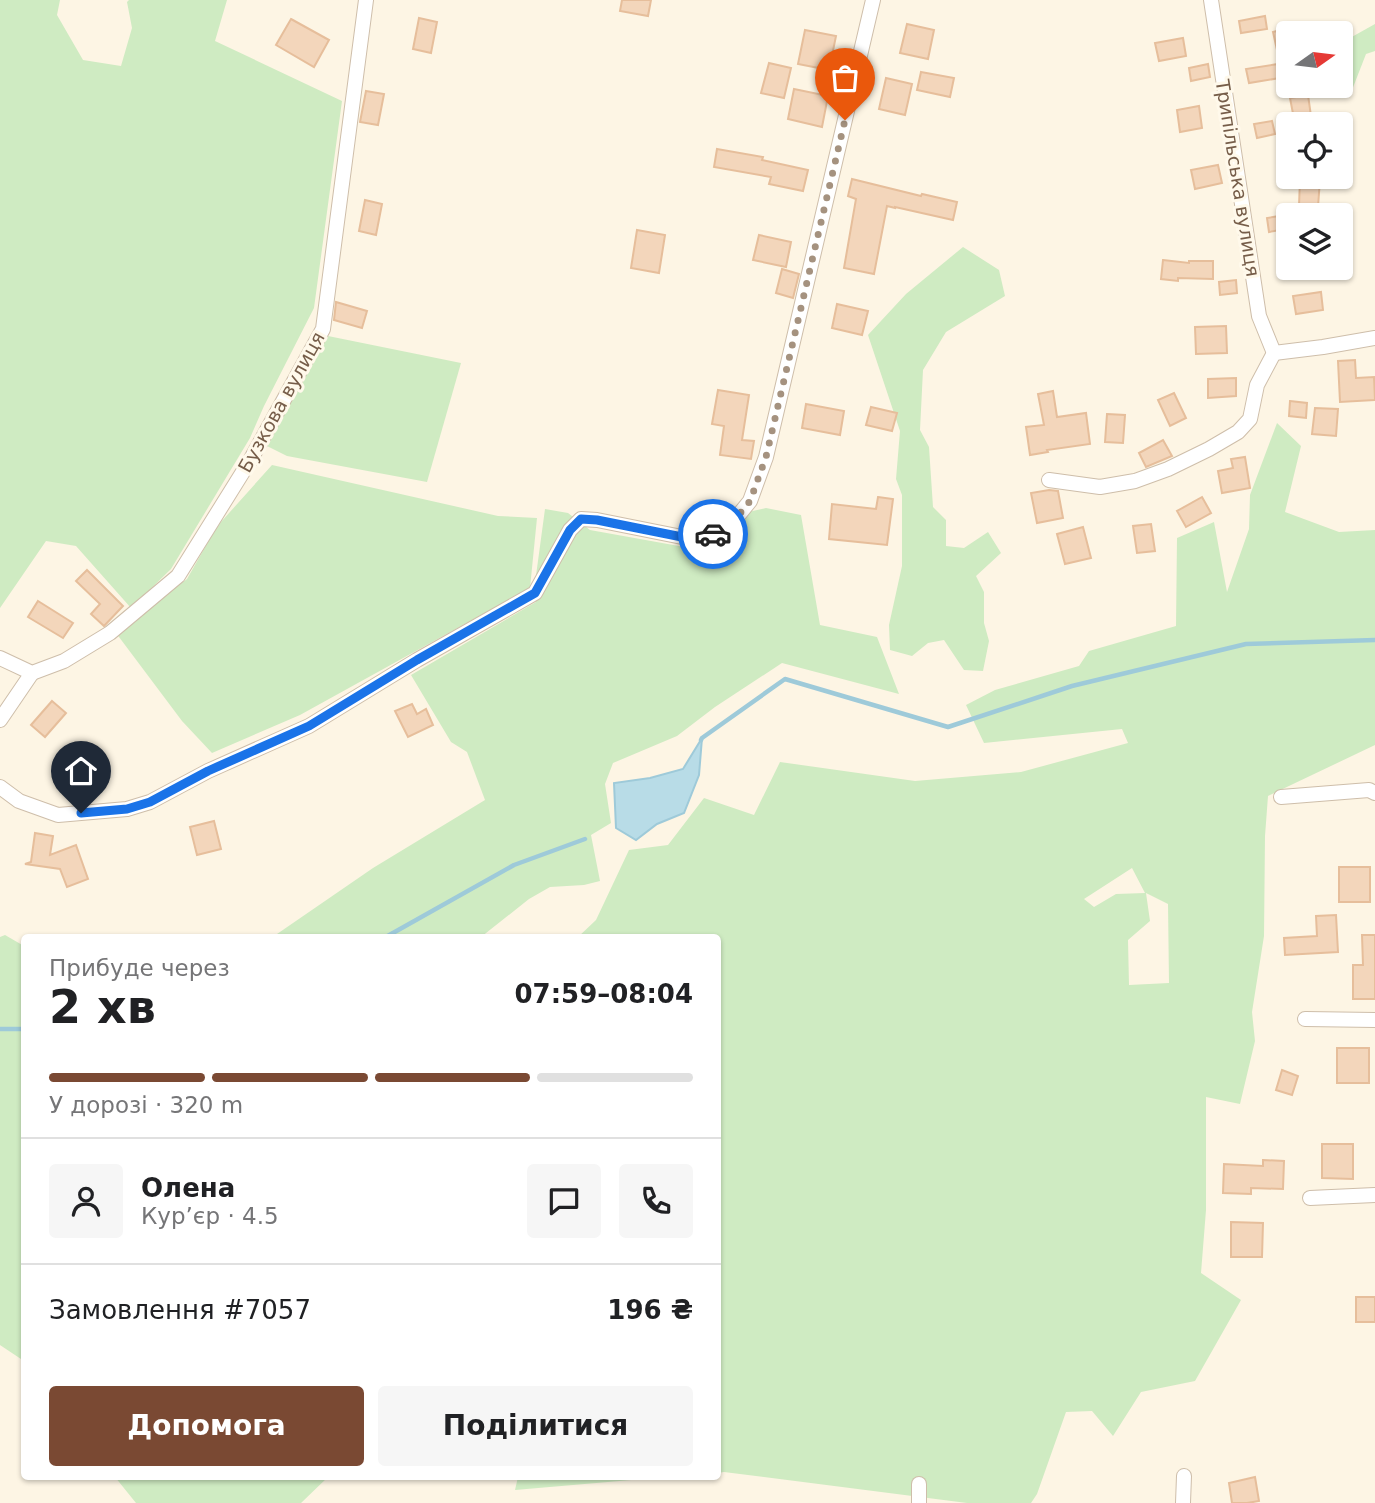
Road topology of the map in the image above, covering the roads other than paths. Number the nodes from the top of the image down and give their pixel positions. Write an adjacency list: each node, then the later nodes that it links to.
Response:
1 (366, 0): 8 (street, Бузкова вулиця)
2 (873, 0): 10 (street)
3 (1212, 0): 5 (street, Трипільська вулиця)
4 (1375, 338): 5 (street)
5 (1275, 353): 6 (street)
6 (1049, 480)
7 (0, 658): 8 (street)
8 (32, 673): 9 (street)
9 (0, 720)
10 (0, 787)
11 (1375, 793): 12 (street)
12 (1281, 797)
13 (1305, 1019): 14 (street)
14 (1375, 1020)
15 (1375, 1195): 16 (street)
16 (1310, 1198)
17 (1184, 1476): 20 (street)
18 (919, 1484): 19 (street)
19 (919, 1503)
20 (1183, 1503)

